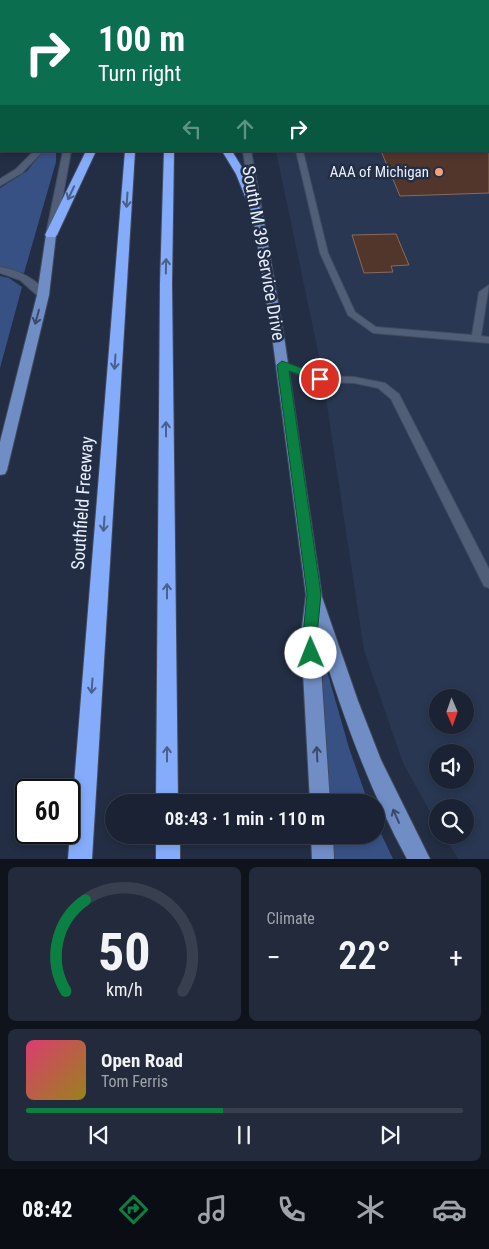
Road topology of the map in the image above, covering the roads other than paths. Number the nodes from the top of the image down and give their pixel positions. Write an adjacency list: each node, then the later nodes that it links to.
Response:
1 (38, 152): 9 (main road)
2 (67, 152): 11 (main road)
3 (91, 152): 11 (highway, one-way to 11)
4 (130, 152): 26 (highway, Southfield Freeway, one-way to 26)
5 (169, 152): 22 (highway, one-way to 5)
6 (228, 152): 10 (highway)
7 (247, 152): 10 (main road, South M 39 Service Drive)
8 (299, 152): 16 (lane)
9 (0, 184)
10 (258, 216): 18 (main road, South M 39 Service Drive)
11 (51, 235): 14 (main road)
12 (0, 270): 14 (main road)
13 (489, 288): 15 (lane)
14 (43, 294): 19 (main road, one-way to 19)
15 (484, 318): 16 (lane)
16 (476, 339): 17 (lane)
17 (489, 340)
18 (282, 365): 20 (lane); 21 (main road, South M 39 Service Drive)
19 (0, 470)
20 (489, 582)
21 (314, 594): 23 (main road, South M 39 Service Drive, one-way to 21); 29 (main road, one-way to 21)
22 (167, 794)
23 (320, 794)
24 (168, 844): 27 (highway)
25 (323, 844): 28 (main road)
26 (80, 859)
27 (168, 859)
28 (324, 859)
29 (419, 859)

